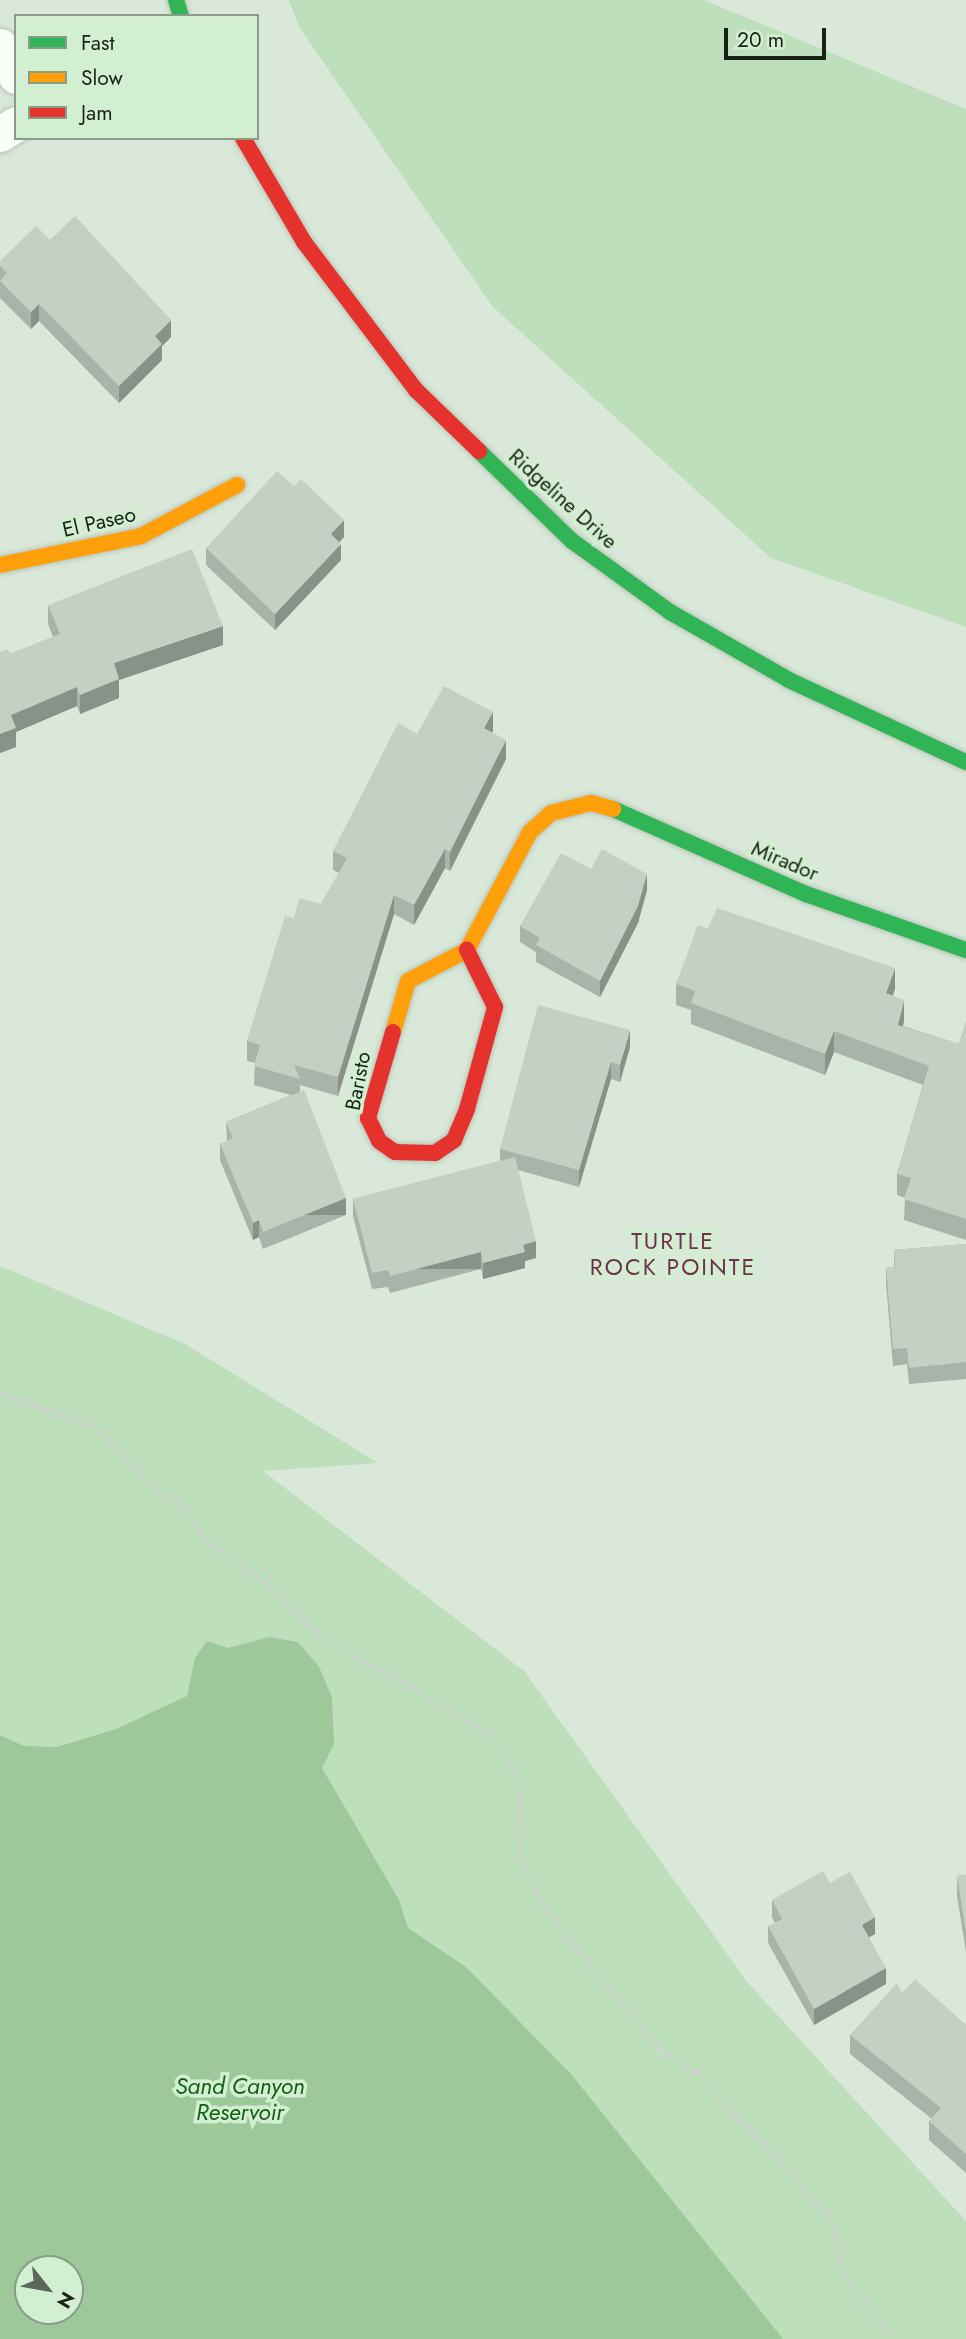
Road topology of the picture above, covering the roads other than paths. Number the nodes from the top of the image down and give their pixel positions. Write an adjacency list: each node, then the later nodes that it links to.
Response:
1 (0, 46): 2 (street)
2 (14, 72)
3 (244, 140): 6 (street, Ridgeline Drive)
4 (237, 485): 5 (street, El Paseo)
5 (1, 563)
6 (966, 762)
7 (467, 950): 7 (street, Baristo); 8 (street, Mirador)
8 (966, 950)

